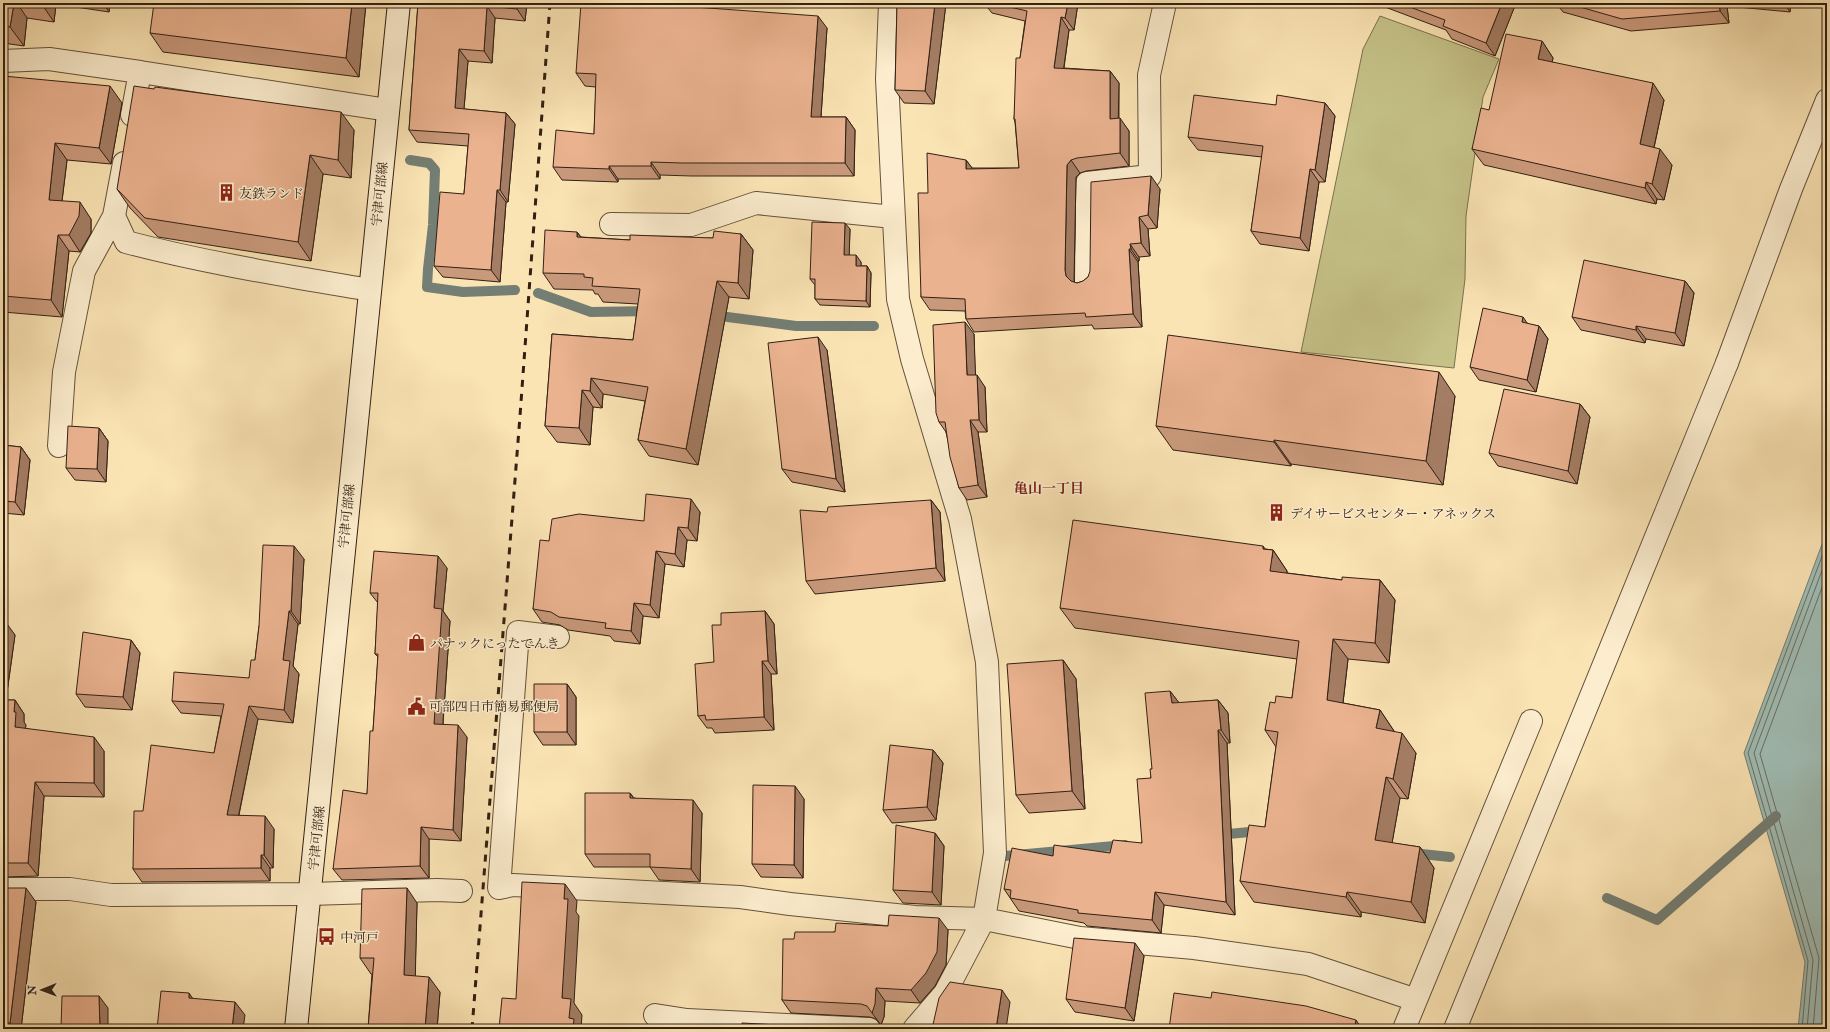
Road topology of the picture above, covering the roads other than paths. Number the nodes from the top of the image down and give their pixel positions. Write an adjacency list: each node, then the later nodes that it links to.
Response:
1 (399, 3): 7 (street, 宇津可部線)
2 (890, 3): 9 (street)
3 (1165, 3): 11 (street)
4 (3, 61): 5 (street)
5 (140, 72): 7 (street); 8 (street)
6 (1827, 100): 26 (street)
7 (388, 110): 12 (street, 宇津可部線)
8 (114, 216): 12 (street); 13 (street)
9 (893, 217): 10 (street); 19 (street)
10 (611, 224)
11 (1086, 283)
12 (370, 290): 18 (street, 宇津可部線)
13 (59, 446)
14 (558, 636): 19 (street)
15 (1531, 721): 20 (street)
16 (3, 889): 18 (street)
17 (461, 891): 18 (street)
18 (310, 894): 22 (street, 宇津可部線)
19 (984, 919): 20 (street); 24 (street)
20 (1416, 1000): 25 (street)
21 (655, 1015): 23 (street)
22 (296, 1029)
23 (869, 1029)
24 (914, 1029)
25 (1404, 1029)
26 (1455, 1029)

